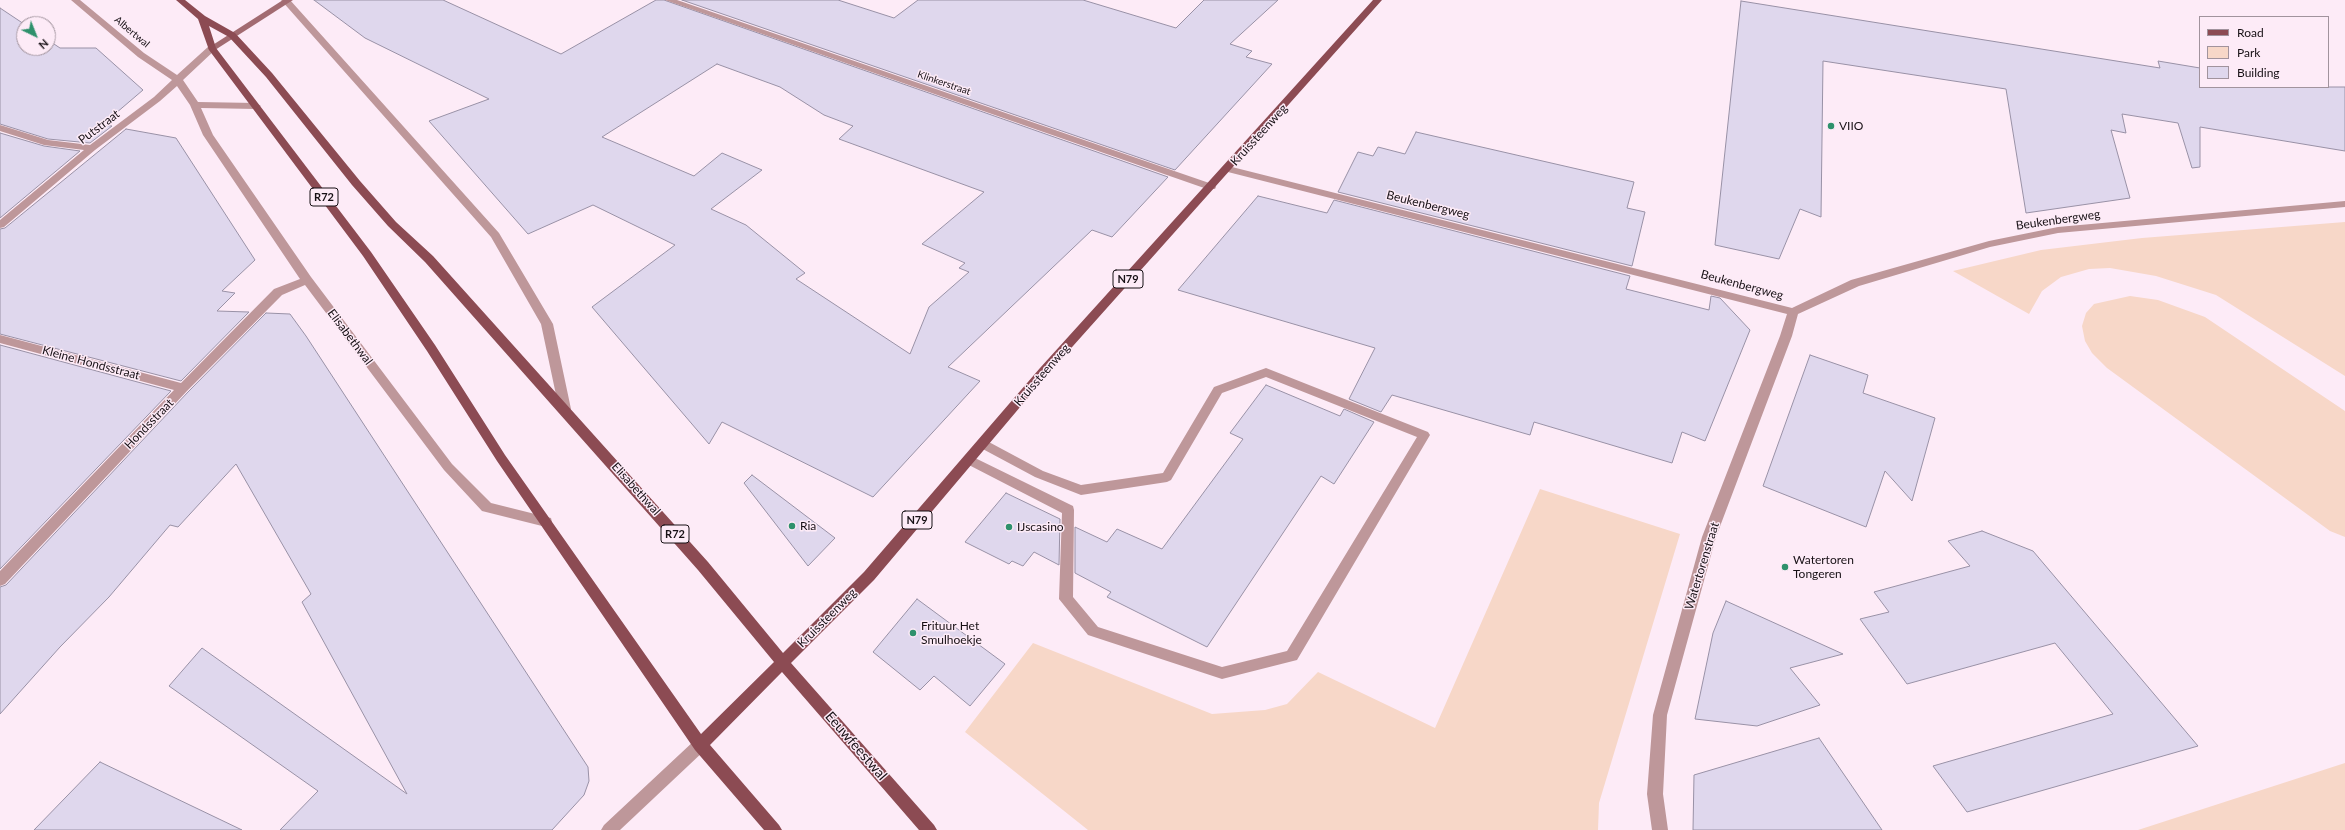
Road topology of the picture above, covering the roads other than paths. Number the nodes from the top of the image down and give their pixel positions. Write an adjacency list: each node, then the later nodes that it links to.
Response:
1 (75, 0): 9 (street, Albertwal)
2 (180, 0): 6 (main road)
3 (287, 0): 7 (street); 22 (street, Elisabethwal)
4 (669, 0): 15 (street, Klinkerstraat)
5 (1378, 0): 14 (main road, Kruissteenweg / N79)
6 (202, 18): 7 (main road); 8 (main road, R72)
7 (232, 35): 8 (street); 22 (main road, Elisabethwal / R72)
8 (212, 48): 9 (street, Putstraat); 11 (main road, R72)
9 (177, 79): 10 (street, Elisabethwal); 13 (street, Putstraat)
10 (195, 105): 11 (street); 18 (street, Elisabethwal)
11 (256, 106): 25 (main road, R72)
12 (0, 128): 13 (street)
13 (92, 148): 17 (street, Putstraat)
14 (1228, 169): 15 (main road, Kruissteenweg / N79); 19 (street, Beukenbergweg)
15 (1211, 187): 23 (main road, Kruissteenweg / N79)
16 (2345, 204): 19 (street, Beukenbergweg)
17 (0, 225)
18 (307, 280): 21 (street, Hondsstraat); 25 (street, Elisabethwal)
19 (1793, 312): 32 (street, Watertorenstraat)
20 (0, 338): 21 (street, Kleine Hondsstraat)
21 (183, 388): 26 (street, Hondsstraat)
22 (565, 410): 27 (main road, Elisabethwal / R72)
23 (982, 444): 24 (main road, Kruissteenweg / N79); 24 (street)
24 (969, 460): 27 (main road, Kruissteenweg / N79)
25 (546, 522): 28 (main road, R72)
26 (0, 580)
27 (782, 662): 28 (main road, Kruissteenweg / N79); 31 (main road, Eeuwfeestwal / R72)
28 (700, 745): 29 (street); 30 (main road, R72)
29 (609, 830)
30 (774, 830)
31 (929, 830)
32 (1660, 830)

